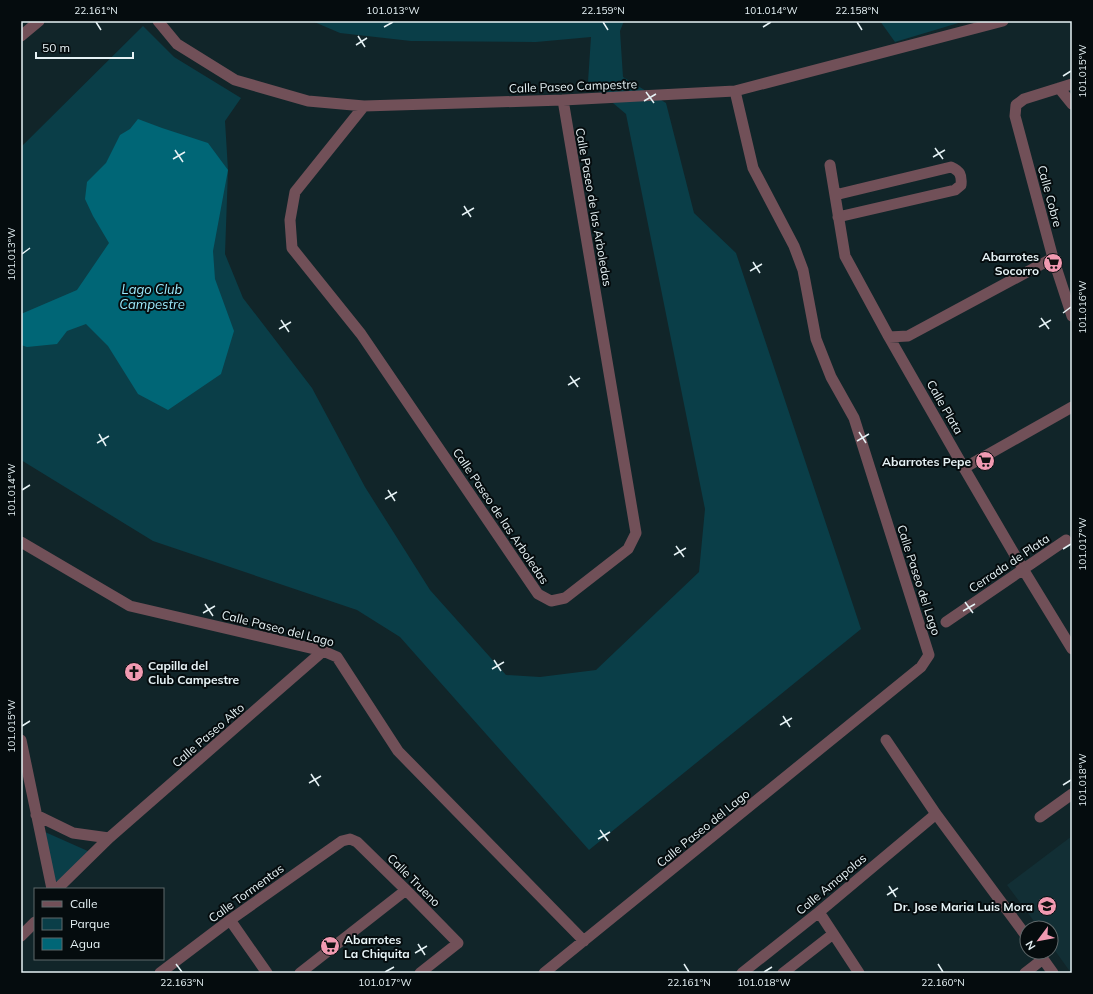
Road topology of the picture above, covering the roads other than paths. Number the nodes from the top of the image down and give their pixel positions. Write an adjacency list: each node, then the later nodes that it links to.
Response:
1 (39, 21): 4 (street)
2 (158, 21): 10 (street, Calle Paseo Campestre)
3 (1003, 21): 7 (street, Calle Paseo Campestre)
4 (21, 36)
5 (1072, 84): 6 (street)
6 (1059, 88): 9 (street); 14 (street, Calle Cobre)
7 (736, 92): 8 (street, Calle Paseo Campestre); 44 (street, Calle Paseo del Lago)
8 (563, 100): 10 (street, Calle Paseo Campestre); 10 (street, Calle Paseo de las Arboledas)
9 (1072, 104)
10 (364, 106)
11 (830, 165): 12 (street, Calle Plata)
12 (835, 196): 13 (street, Calle Plata); 13 (street)
13 (838, 217): 17 (street, Calle Plata)
14 (1053, 258): 15 (street, Calle Cobre); 16 (street)
15 (1072, 316)
16 (908, 336): 17 (street); 18 (street)
17 (889, 337): 18 (street, Calle Plata)
18 (904, 362): 20 (street, Calle Plata)
19 (1072, 407): 20 (street)
20 (964, 468): 23 (street, Calle Plata)
21 (1066, 540): 23 (street, Cerrada de Plata)
22 (21, 542): 26 (street, Calle Paseo del Lago)
23 (1023, 569): 24 (street, Cerrada de Plata); 25 (street, Calle Plata)
24 (946, 622)
25 (1072, 649)
26 (323, 651): 33 (street, Calle Paseo Alto); 44 (street, Calle Paseo del Lago)
27 (21, 740): 31 (street)
28 (886, 740): 30 (street)
29 (1072, 794): 32 (street)
30 (936, 814): 38 (street, Calle Amapolas); 41 (street)
31 (36, 815): 33 (street); 35 (street)
32 (1040, 817)
33 (109, 838): 36 (street, Calle Paseo Alto)
34 (350, 839): 37 (street, Calle Trueno); 39 (street, Calle Tormentas)
35 (52, 888)
36 (58, 888)
37 (406, 890): 49 (street); 50 (street, Calle Trueno)
38 (819, 912): 42 (street); 52 (street, Calle Amapolas)
39 (230, 920): 47 (street, Calle Tormentas); 48 (street)
40 (34, 923): 43 (street)
41 (1019, 926)
42 (833, 934): 53 (street); 54 (street)
43 (21, 936)
44 (584, 941): 51 (street, Calle Paseo del Lago)
45 (1037, 960): 55 (street)
46 (1044, 960): 56 (street)
47 (160, 973)
48 (267, 973)
49 (300, 973)
50 (420, 973)
51 (544, 973)
52 (742, 973)
53 (782, 973)
54 (859, 973)
55 (1025, 973)
56 (1054, 973)

